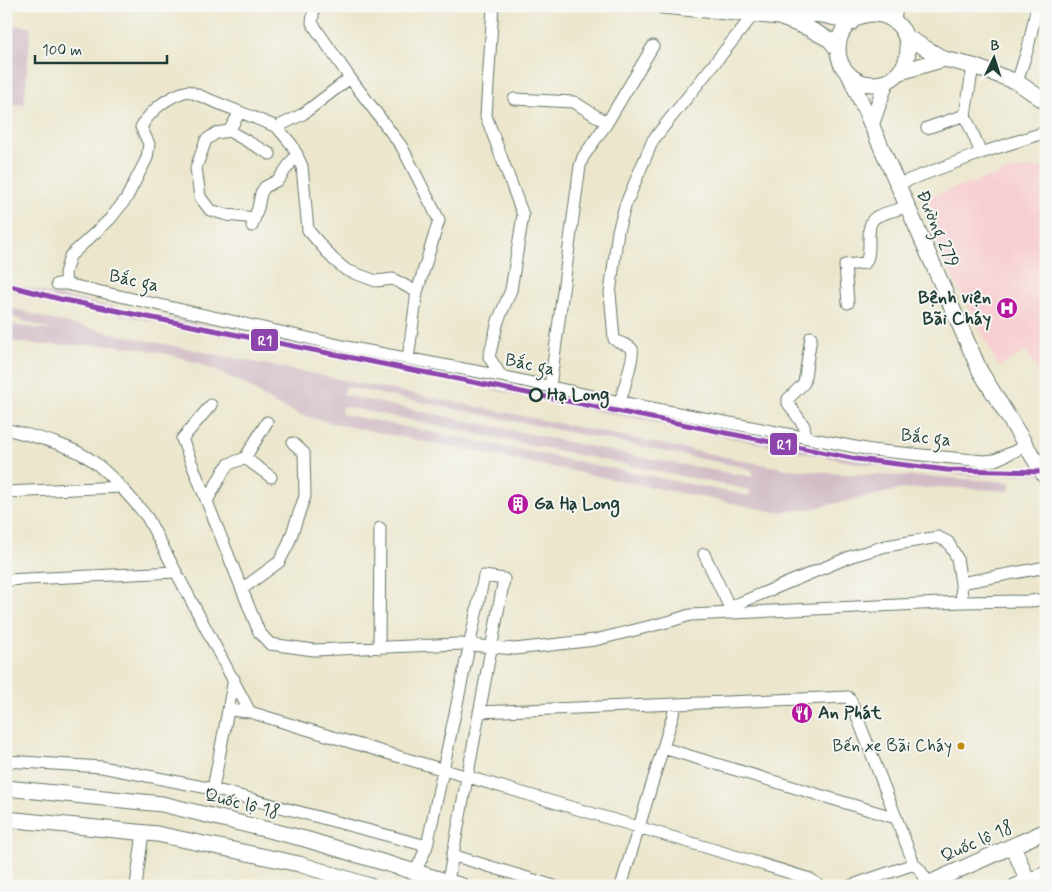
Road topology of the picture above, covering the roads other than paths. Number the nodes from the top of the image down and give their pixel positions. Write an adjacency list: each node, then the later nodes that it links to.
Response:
1 (314, 6): 19 (street)
2 (493, 6): 41 (street)
3 (663, 6): 9 (main road)
4 (887, 6): 11 (main road)
5 (898, 6): 11 (street)
6 (1038, 6): 21 (street)
7 (834, 11): 8 (main road); 10 (main road)
8 (856, 11): 11 (main road); 14 (main road)
9 (754, 14): 10 (main road); 43 (street)
10 (779, 16): 14 (main road)
11 (894, 22): 12 (main road)
12 (906, 36): 15 (main road); 17 (main road)
13 (653, 46): 26 (street)
14 (838, 50): 18 (main road)
15 (944, 59): 16 (main road); 17 (main road)
16 (973, 66): 21 (main road); 25 (street)
17 (900, 72): 20 (main road)
18 (849, 74): 20 (main road); 27 (main road, Đường 279)
19 (350, 78): 28 (street); 37 (street)
20 (886, 82): 27 (main road)
21 (1017, 82): 23 (main road)
22 (514, 99): 26 (street)
23 (1046, 102)
24 (240, 112): 28 (street); 30 (street); 40 (street, Bắc ga)
25 (965, 115): 29 (street); 32 (street)
26 (607, 122): 42 (street)
27 (872, 123): 35 (main road, Đường 279)
28 (276, 126): 34 (street)
29 (927, 128)
30 (229, 131): 33 (street); 34 (street)
31 (1046, 132): 32 (street)
32 (981, 153): 35 (street)
33 (270, 154)
34 (297, 154): 37 (street)
35 (898, 184): 36 (main road, Đường 279)
36 (907, 207): 38 (street); 49 (main road, Đường 279)
37 (417, 292): 40 (street)
38 (848, 303)
39 (811, 336): 47 (street)
40 (408, 359): 41 (street, Bắc ga)
41 (501, 376): 42 (street, Bắc ga)
42 (550, 387): 43 (street, Bắc ga)
43 (620, 402): 47 (street, Bắc ga)
44 (211, 405): 55 (street)
45 (267, 422): 50 (street)
46 (6, 429): 53 (street)
47 (806, 437): 49 (street, Bắc ga)
48 (293, 443): 62 (street)
49 (1026, 446): 52 (main road, Đường 279)
50 (245, 458): 51 (street); 55 (street)
51 (270, 477)
52 (1046, 478)
53 (121, 488): 54 (street); 59 (street)
54 (6, 492)
55 (207, 501): 62 (street)
56 (380, 528): 68 (street)
57 (704, 554): 65 (street)
58 (1046, 567): 61 (street)
59 (176, 572): 60 (street); 69 (street)
60 (6, 580)
61 (961, 583): 64 (street); 65 (street)
62 (242, 589): 68 (street)
63 (1046, 599): 64 (street)
64 (962, 602): 65 (street)
65 (731, 610): 67 (street)
66 (470, 645): 67 (street); 67 (street); 68 (street); 76 (street)
67 (491, 647): 73 (street)
68 (379, 648)
69 (234, 679): 71 (street); 72 (street)
70 (676, 705): 73 (street); 74 (street); 80 (street)
71 (228, 710): 72 (street); 79 (street)
72 (250, 712): 76 (street)
73 (479, 712): 77 (street)
74 (663, 748): 80 (street); 82 (street)
75 (6, 761): 79 (street)
76 (443, 771): 77 (street); 85 (street)
77 (467, 778): 82 (street); 87 (street)
78 (6, 788): 90 (main road, Quốc lộ 18)
79 (213, 789): 85 (street)
80 (896, 818): 88 (street)
81 (6, 819): 84 (main road)
82 (639, 828): 97 (street); 98 (street)
83 (1046, 831): 86 (main road, Quốc lộ 18)
84 (143, 832): 93 (main road); 95 (street)
85 (428, 846): 90 (street)
86 (1013, 846): 92 (main road); 94 (main road, Quốc lộ 18)
87 (452, 855): 91 (street); 96 (street)
88 (914, 864): 94 (street); 99 (street)
89 (1046, 874): 92 (main road)
90 (413, 879): 91 (main road, Quốc lộ 18)
91 (455, 883)
92 (1022, 884)
93 (366, 885)
94 (926, 885)
95 (136, 886)
96 (554, 886)
97 (621, 886)
98 (820, 886)
99 (850, 886)

